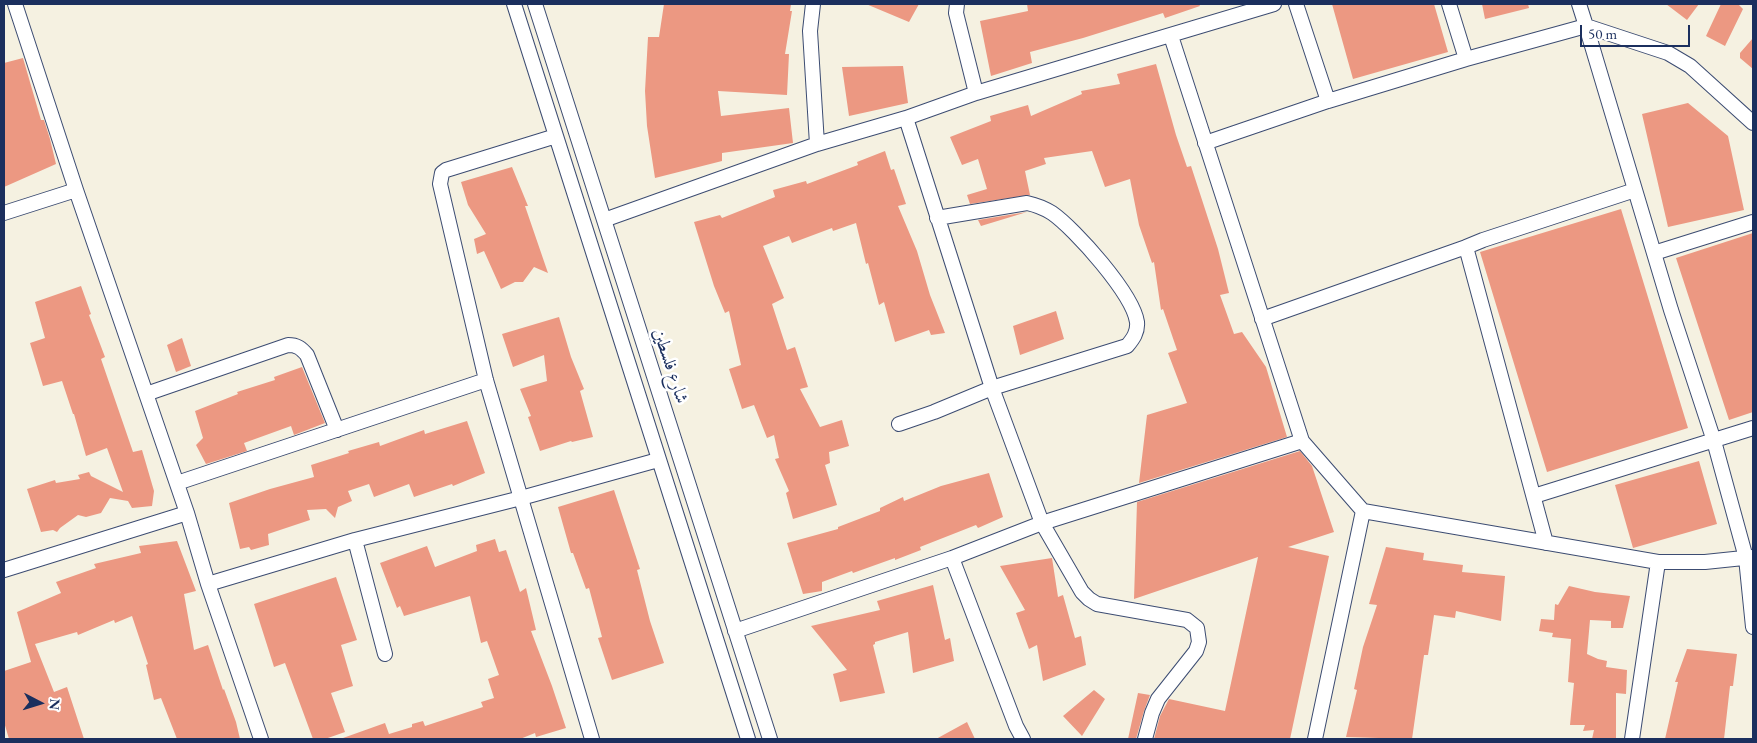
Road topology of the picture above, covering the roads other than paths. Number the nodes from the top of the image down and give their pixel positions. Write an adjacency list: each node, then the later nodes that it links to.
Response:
1 (15, 4): 20 (street)
2 (514, 4): 17 (street)
3 (535, 4): 24 (street, شارع فلسطين)
4 (814, 4): 19 (street)
5 (958, 4): 13 (street)
6 (1274, 4): 11 (street)
7 (1296, 4): 14 (street)
8 (1450, 4): 12 (street)
9 (1579, 4): 10 (street)
10 (1586, 26): 12 (street); 16 (street); 21 (street)
11 (1171, 36): 13 (street); 18 (street)
12 (1466, 59): 14 (street)
13 (976, 93): 15 (street)
14 (1328, 101): 18 (street)
15 (906, 118): 19 (street); 23 (street)
16 (1753, 123)
17 (556, 136): 29 (street); 37 (street)
18 (1205, 143): 28 (street)
19 (817, 144): 24 (street)
20 (76, 190): 22 (street); 31 (street)
21 (1635, 190): 26 (street); 27 (street)
22 (4, 213)
23 (936, 218): 30 (street); 30 (street)
24 (604, 220): 52 (street, شارع فلسطين)
25 (1753, 222): 27 (street)
26 (1466, 247): 28 (street); 39 (street)
27 (1654, 253): 36 (street)
28 (1262, 319): 35 (street)
29 (486, 380): 34 (street); 40 (street)
30 (992, 388): 32 (street); 43 (street)
31 (146, 394): 34 (street); 38 (street)
32 (899, 424)
33 (1753, 428): 36 (street)
34 (337, 430): 38 (street)
35 (1302, 442): 41 (street); 43 (street)
36 (1714, 442): 39 (street); 46 (street)
37 (658, 460): 40 (street); 56 (street)
38 (177, 483): 42 (street)
39 (1534, 496): 45 (street)
40 (521, 498): 44 (street); 55 (street)
41 (1363, 511): 45 (street); 60 (street)
42 (187, 513): 49 (street); 50 (street)
43 (1042, 523): 47 (street); 59 (street)
44 (355, 540): 50 (street); 53 (street)
45 (1546, 543): 48 (street)
46 (1750, 557): 48 (street); 51 (street)
47 (952, 558): 52 (street); 58 (street)
48 (1658, 562): 61 (street)
49 (4, 570)
50 (208, 584): 54 (street)
51 (1753, 627)
52 (735, 631): 57 (street, شارع فلسطين)
53 (385, 654)
54 (261, 739)
55 (592, 739)
56 (747, 739)
57 (770, 739)
58 (1023, 739)
59 (1145, 739)
60 (1315, 739)
61 (1632, 739)

